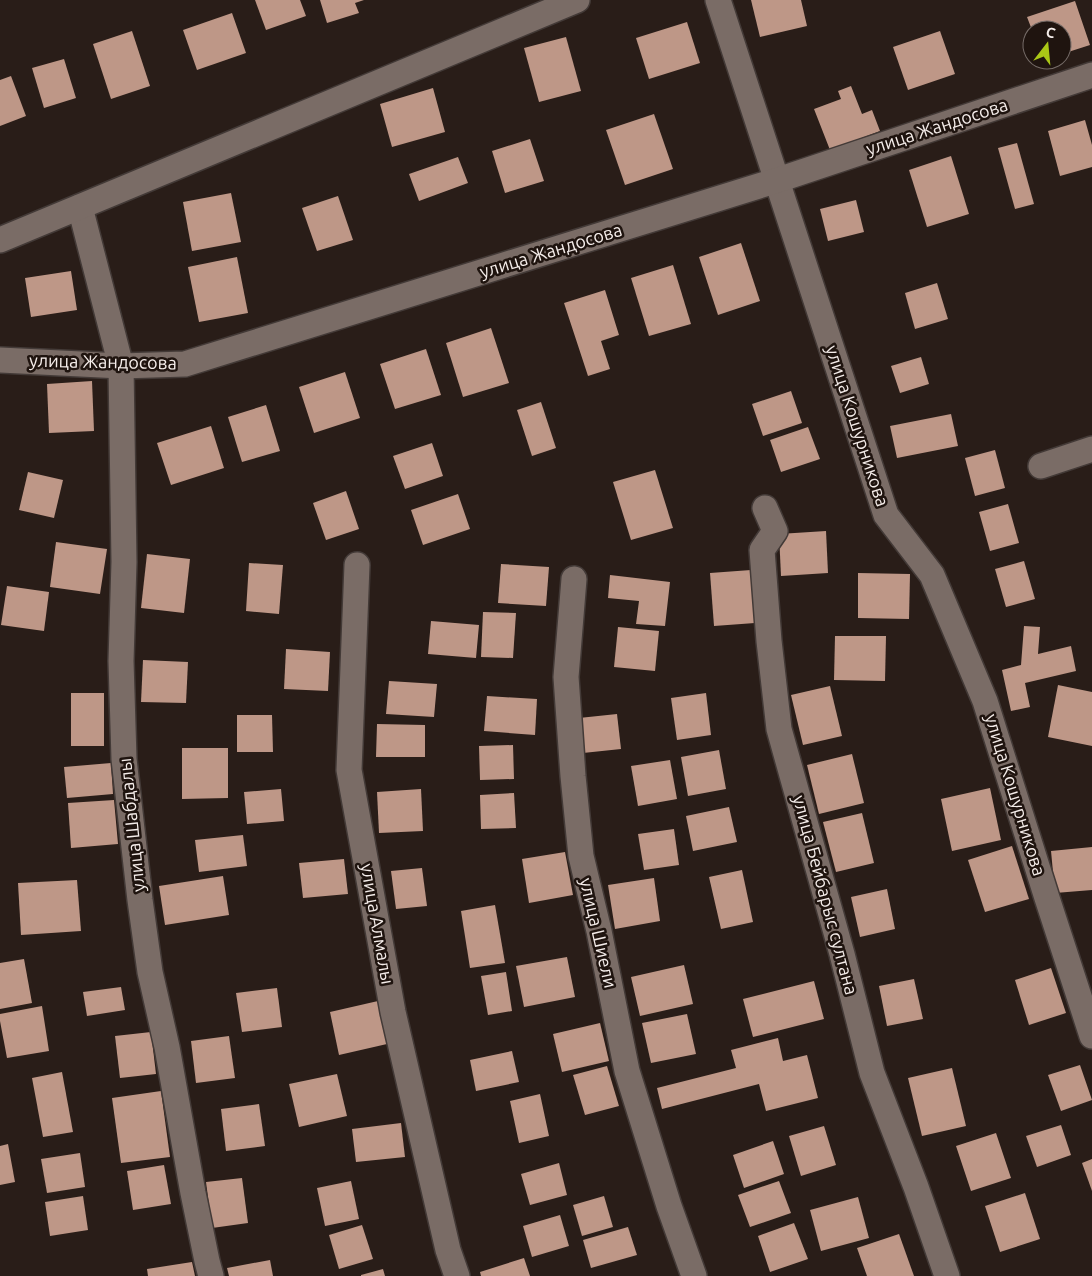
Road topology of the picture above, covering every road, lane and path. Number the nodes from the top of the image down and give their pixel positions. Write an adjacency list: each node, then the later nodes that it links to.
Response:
1 (577, 0): 5 (street)
2 (718, 0): 4 (street, улица Кошурникова)
3 (1092, 75): 4 (street, улица Жандосова)
4 (778, 180): 8 (street, улица Жандосова); 14 (street, улица Кошурникова)
5 (80, 206): 6 (street); 8 (street, улица Шабдалы)
6 (0, 240)
7 (0, 360): 8 (street, улица Жандосова)
8 (121, 366): 15 (street, улица Шабдалы)
9 (1092, 449): 10 (street)
10 (1041, 466)
11 (765, 508): 18 (street, улица Бейбарыс султана)
12 (357, 565): 16 (street, улица Алмалы)
13 (574, 579): 17 (street, улица Шиели)
14 (1092, 1036)
15 (211, 1276)
16 (457, 1276)
17 (694, 1276)
18 (947, 1276)

